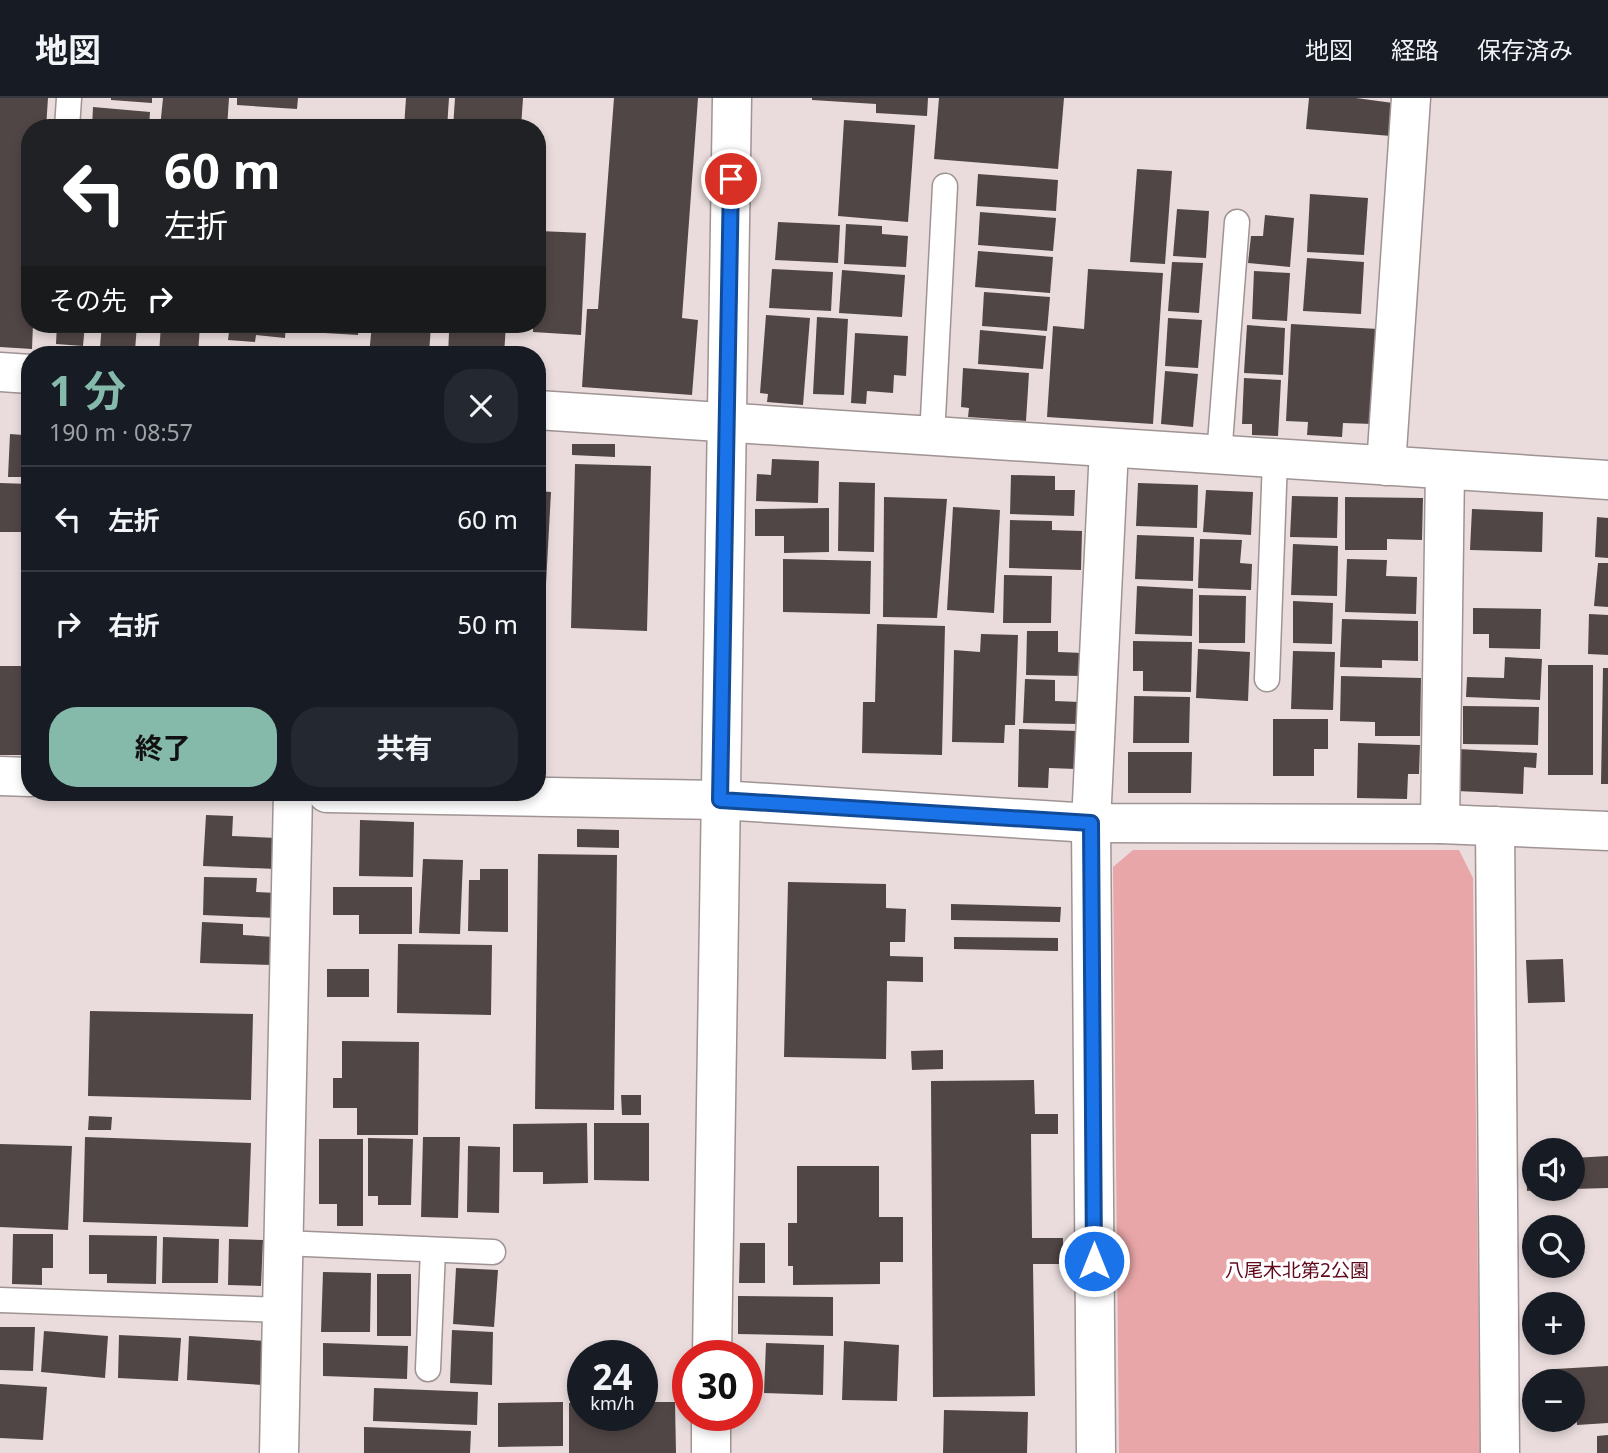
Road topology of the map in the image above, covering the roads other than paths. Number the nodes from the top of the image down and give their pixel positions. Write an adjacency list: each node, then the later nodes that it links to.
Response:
1 (69, 98): 4 (lane)
2 (732, 98): 10 (street)
3 (1411, 98): 15 (street)
4 (68, 119)
5 (945, 186): 11 (lane)
6 (1237, 222): 13 (lane)
7 (0, 372): 8 (street)
8 (21, 373)
9 (546, 411): 10 (street)
10 (727, 424): 11 (street); 22 (street)
11 (932, 437): 12 (street)
12 (1109, 448): 13 (street); 24 (street)
13 (1219, 456): 14 (street)
14 (1275, 459): 15 (street); 18 (lane)
15 (1386, 466): 16 (street)
16 (1445, 470): 17 (street); 25 (street)
17 (1608, 480)
18 (1267, 679)
19 (0, 776): 20 (street)
20 (21, 777)
21 (546, 797): 22 (street)
22 (720, 800): 24 (street); 33 (street)
23 (293, 801): 28 (street)
24 (1091, 823): 25 (street); 38 (street)
25 (1440, 824): 26 (street)
26 (1495, 826): 27 (street); 39 (street)
27 (1608, 831)
28 (284, 1243): 29 (lane); 32 (street)
29 (433, 1250): 30 (lane); 34 (lane)
30 (494, 1252)
31 (0, 1300): 32 (lane)
32 (282, 1310): 36 (street)
33 (712, 1340)
34 (428, 1369)
35 (711, 1431): 37 (street)
36 (279, 1453)
37 (711, 1453)
38 (1096, 1453)
39 (1500, 1453)

